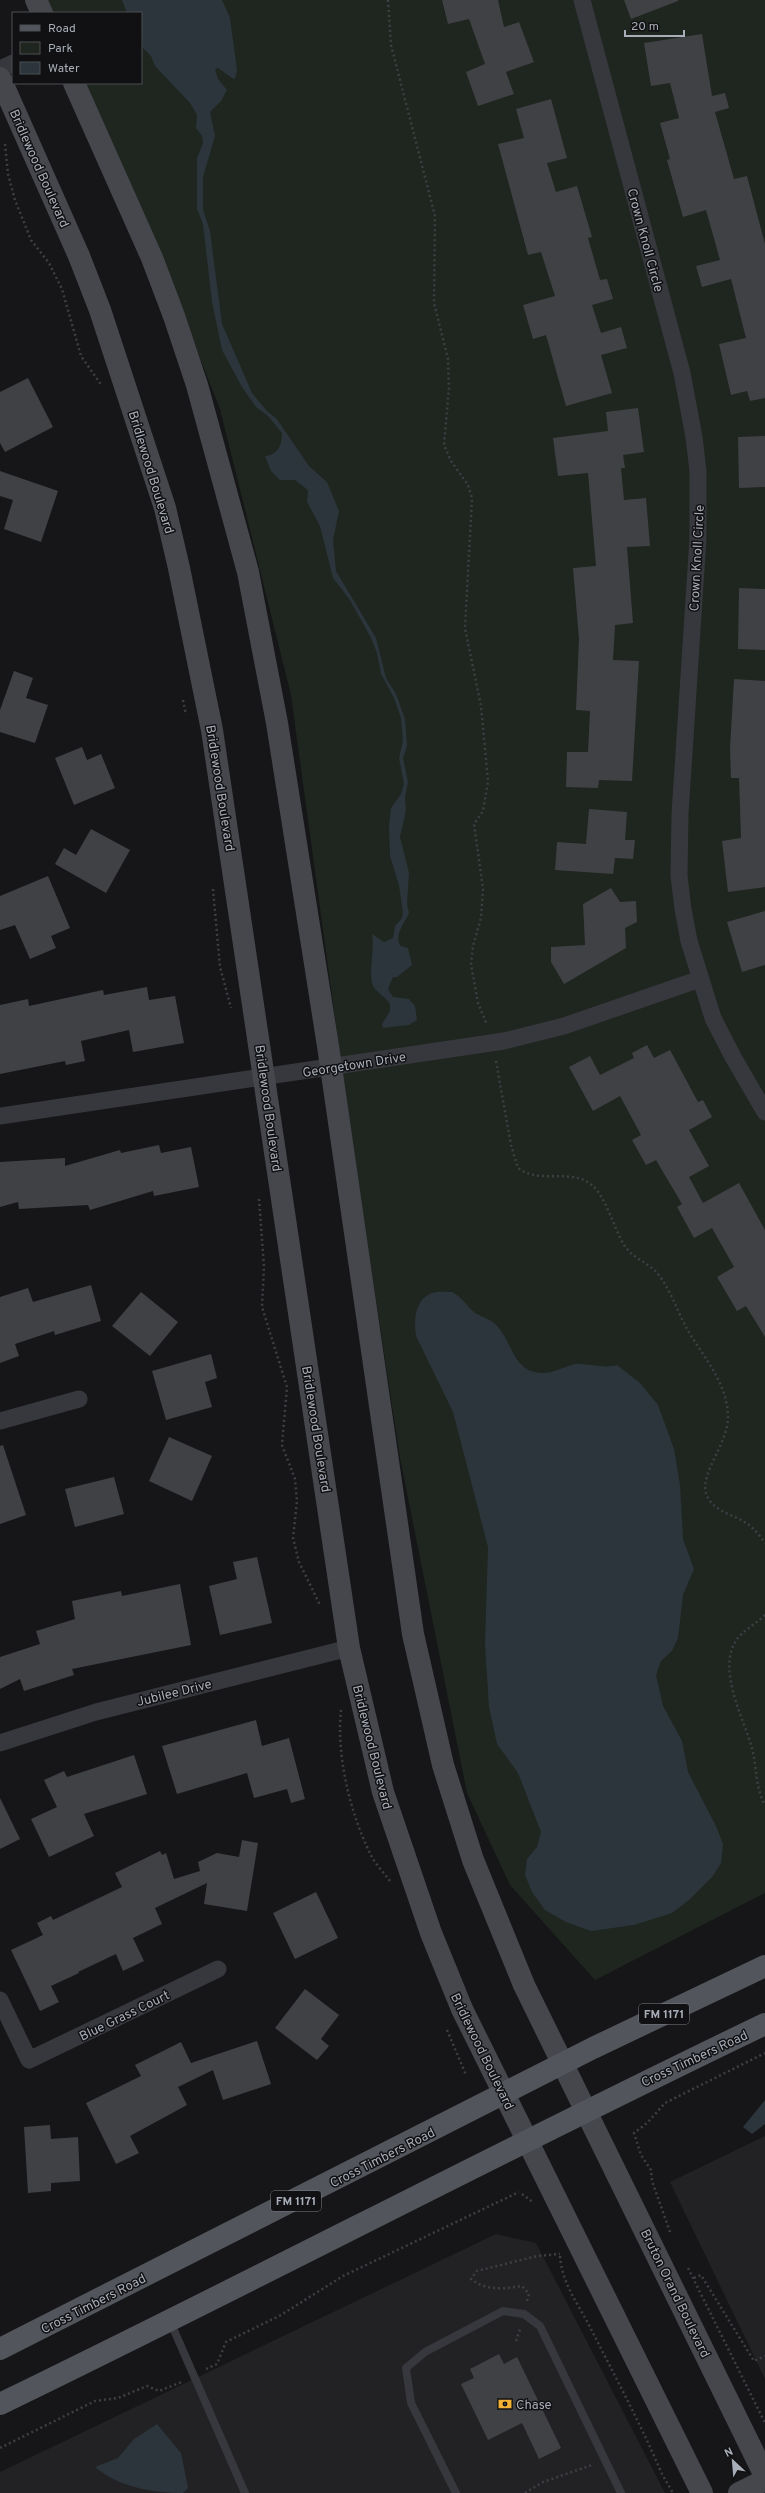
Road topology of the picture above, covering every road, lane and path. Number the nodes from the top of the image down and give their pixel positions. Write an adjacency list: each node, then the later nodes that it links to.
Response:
1 (36, 0): 4 (main road)
2 (388, 0): 10 (path)
3 (582, 0): 9 (street, Crown Knoll Circle)
4 (42, 12)
5 (12, 63): 6 (street)
6 (0, 69)
7 (0, 78): 12 (main road, Bridlewood Boulevard)
8 (74, 84): 11 (main road)
9 (700, 979): 10 (street, Georgetown Drive); 13 (street, Crown Knoll Circle)
10 (492, 1043): 11 (street, Georgetown Drive); 17 (path)
11 (331, 1068): 12 (street, Georgetown Drive); 27 (main road)
12 (265, 1078): 14 (street, Georgetown Drive); 19 (main road, Bridlewood Boulevard)
13 (765, 1112)
14 (0, 1116)
15 (79, 1399): 16 (street)
16 (0, 1421)
17 (765, 1543)
18 (765, 1615): 21 (path)
19 (349, 1648): 20 (street, Jubilee Drive); 28 (main road, Bridlewood Boulevard)
20 (0, 1743)
21 (765, 1805)
22 (765, 1966): 27 (main road, Cross Timbers Road / FM 1171)
23 (218, 1969): 24 (street, Blue Grass Court)
24 (0, 2000)
25 (765, 2024): 29 (main road, Cross Timbers Road)
26 (765, 2053): 34 (path)
27 (564, 2065): 28 (main road, Cross Timbers Road / FM 1171); 29 (main road)
28 (504, 2094): 30 (main road, Bridlewood Boulevard); 42 (main road, Cross Timbers Road / FM 1171)
29 (586, 2110): 30 (main road, Cross Timbers Road); 49 (main road, Bruton Orand Boulevard)
30 (526, 2140): 40 (main road, Cross Timbers Road); 56 (main road)
31 (519, 2192): 44 (path)
32 (522, 2194): 33 (path)
33 (536, 2205)
34 (671, 2236)
35 (558, 2247): 36 (path)
36 (560, 2254): 39 (path); 55 (path)
37 (687, 2266): 38 (path)
38 (694, 2278): 43 (path); 46 (path)
39 (524, 2314): 41 (path); 48 (lane); 52 (lane)
40 (170, 2321): 44 (lane); 45 (main road, Cross Timbers Road)
41 (516, 2341)
42 (0, 2350)
43 (765, 2356)
44 (194, 2375): 47 (path); 51 (lane)
45 (0, 2404)
46 (765, 2423)
47 (0, 2448)
48 (605, 2460): 53 (path); 54 (lane)
49 (765, 2476)
50 (765, 2480): 57 (main road)
51 (245, 2493)
52 (456, 2493)
53 (525, 2493)
54 (621, 2493)
55 (673, 2493)
56 (702, 2493)
57 (739, 2493)

